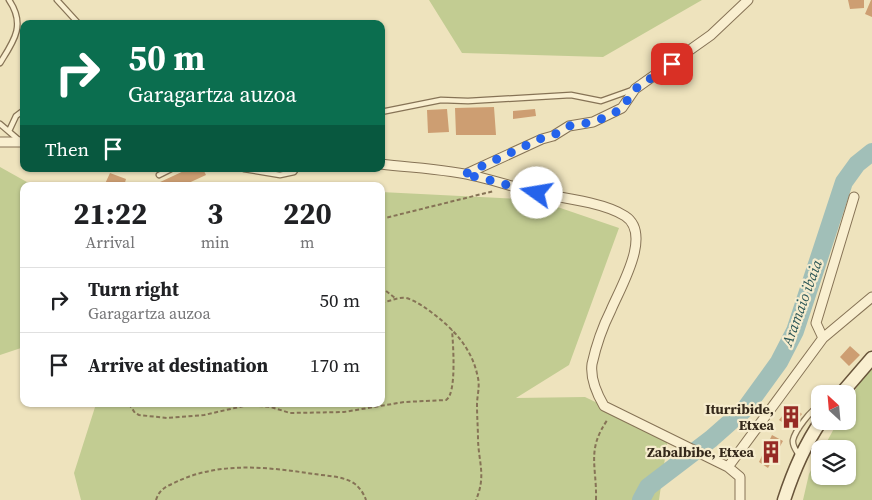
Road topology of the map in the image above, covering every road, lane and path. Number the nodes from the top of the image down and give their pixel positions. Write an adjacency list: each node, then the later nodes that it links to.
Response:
1 (9, 0): 4 (lane)
2 (57, 0): 6 (lane)
3 (748, 0): 8 (street)
4 (17, 17): 5 (lane); 7 (lane)
5 (20, 20)
6 (75, 20)
7 (0, 63)
8 (635, 89): 9 (lane); 21 (street)
9 (385, 111)
10 (20, 113): 12 (lane)
11 (0, 124): 12 (lane)
12 (9, 131): 13 (lane)
13 (20, 140)
14 (0, 142): 15 (street)
15 (20, 142)
16 (385, 165): 21 (street)
17 (165, 172): 20 (lane)
18 (262, 172): 19 (lane)
19 (294, 172)
20 (159, 175)
21 (463, 175): 22 (street)
22 (513, 187): 24 (path); 38 (street)
23 (854, 197): 30 (street)
24 (385, 218)
25 (385, 290): 27 (path)
26 (872, 297): 30 (street)
27 (396, 298): 28 (path); 29 (path)
28 (385, 302)
29 (452, 330): 33 (path); 45 (path)
30 (823, 338): 42 (street)
31 (872, 358): 32 (main road)
32 (849, 385)
33 (385, 405)
34 (131, 407): 35 (path)
35 (244, 407)
36 (271, 407): 37 (path)
37 (374, 407)
38 (613, 411): 42 (street); 46 (path)
39 (811, 412): 41 (lane)
40 (816, 430): 41 (main road)
41 (800, 456): 48 (main road)
42 (728, 467): 47 (street)
43 (156, 500): 44 (path)
44 (366, 500)
45 (476, 500)
46 (596, 500)
47 (740, 500)
48 (784, 500)

